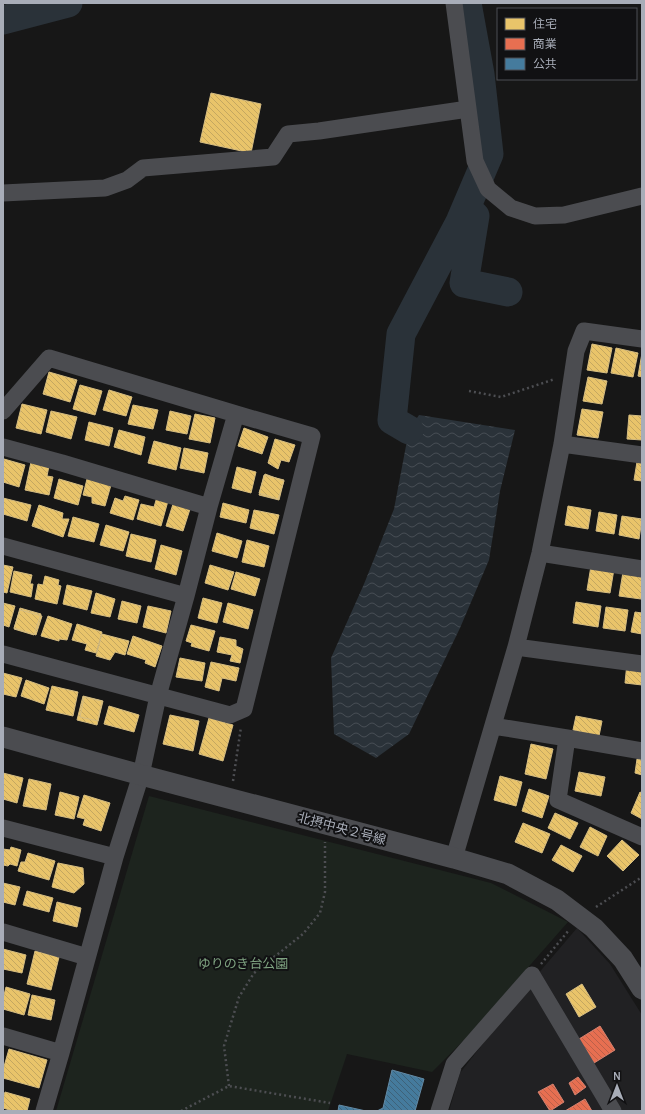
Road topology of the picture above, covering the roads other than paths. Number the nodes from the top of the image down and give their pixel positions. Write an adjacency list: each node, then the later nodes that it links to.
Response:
1 (454, 3): 2 (street)
2 (468, 109): 3 (street); 4 (street)
3 (3, 193)
4 (642, 196)
5 (642, 339): 8 (street)
6 (3, 410): 7 (street)
7 (236, 414): 11 (street); 19 (street)
8 (562, 444): 10 (street); 13 (street)
9 (3, 447): 11 (street)
10 (642, 455)
11 (209, 507): 15 (street)
12 (3, 546): 15 (street)
13 (540, 553): 14 (street); 16 (street)
14 (642, 569)
15 (186, 596): 19 (street)
16 (516, 647): 18 (street); 20 (street)
17 (3, 654): 19 (street)
18 (642, 664)
19 (158, 696): 24 (street)
20 (493, 726): 22 (street); 28 (street)
21 (3, 736): 24 (street, 北摂中央２号線)
22 (567, 738): 23 (street); 26 (street)
23 (642, 751)
24 (141, 775): 27 (street); 28 (street, 北摂中央２号線)
25 (3, 828): 27 (street)
26 (642, 837)
27 (115, 857): 30 (street)
28 (454, 858): 31 (street, 北摂中央２号線)
29 (3, 932): 30 (street)
30 (87, 957): 33 (street)
31 (642, 989)
32 (3, 1036): 33 (street)
33 (61, 1053): 34 (street)
34 (44, 1111)
35 (439, 1111): 36 (street)
36 (613, 1111)

